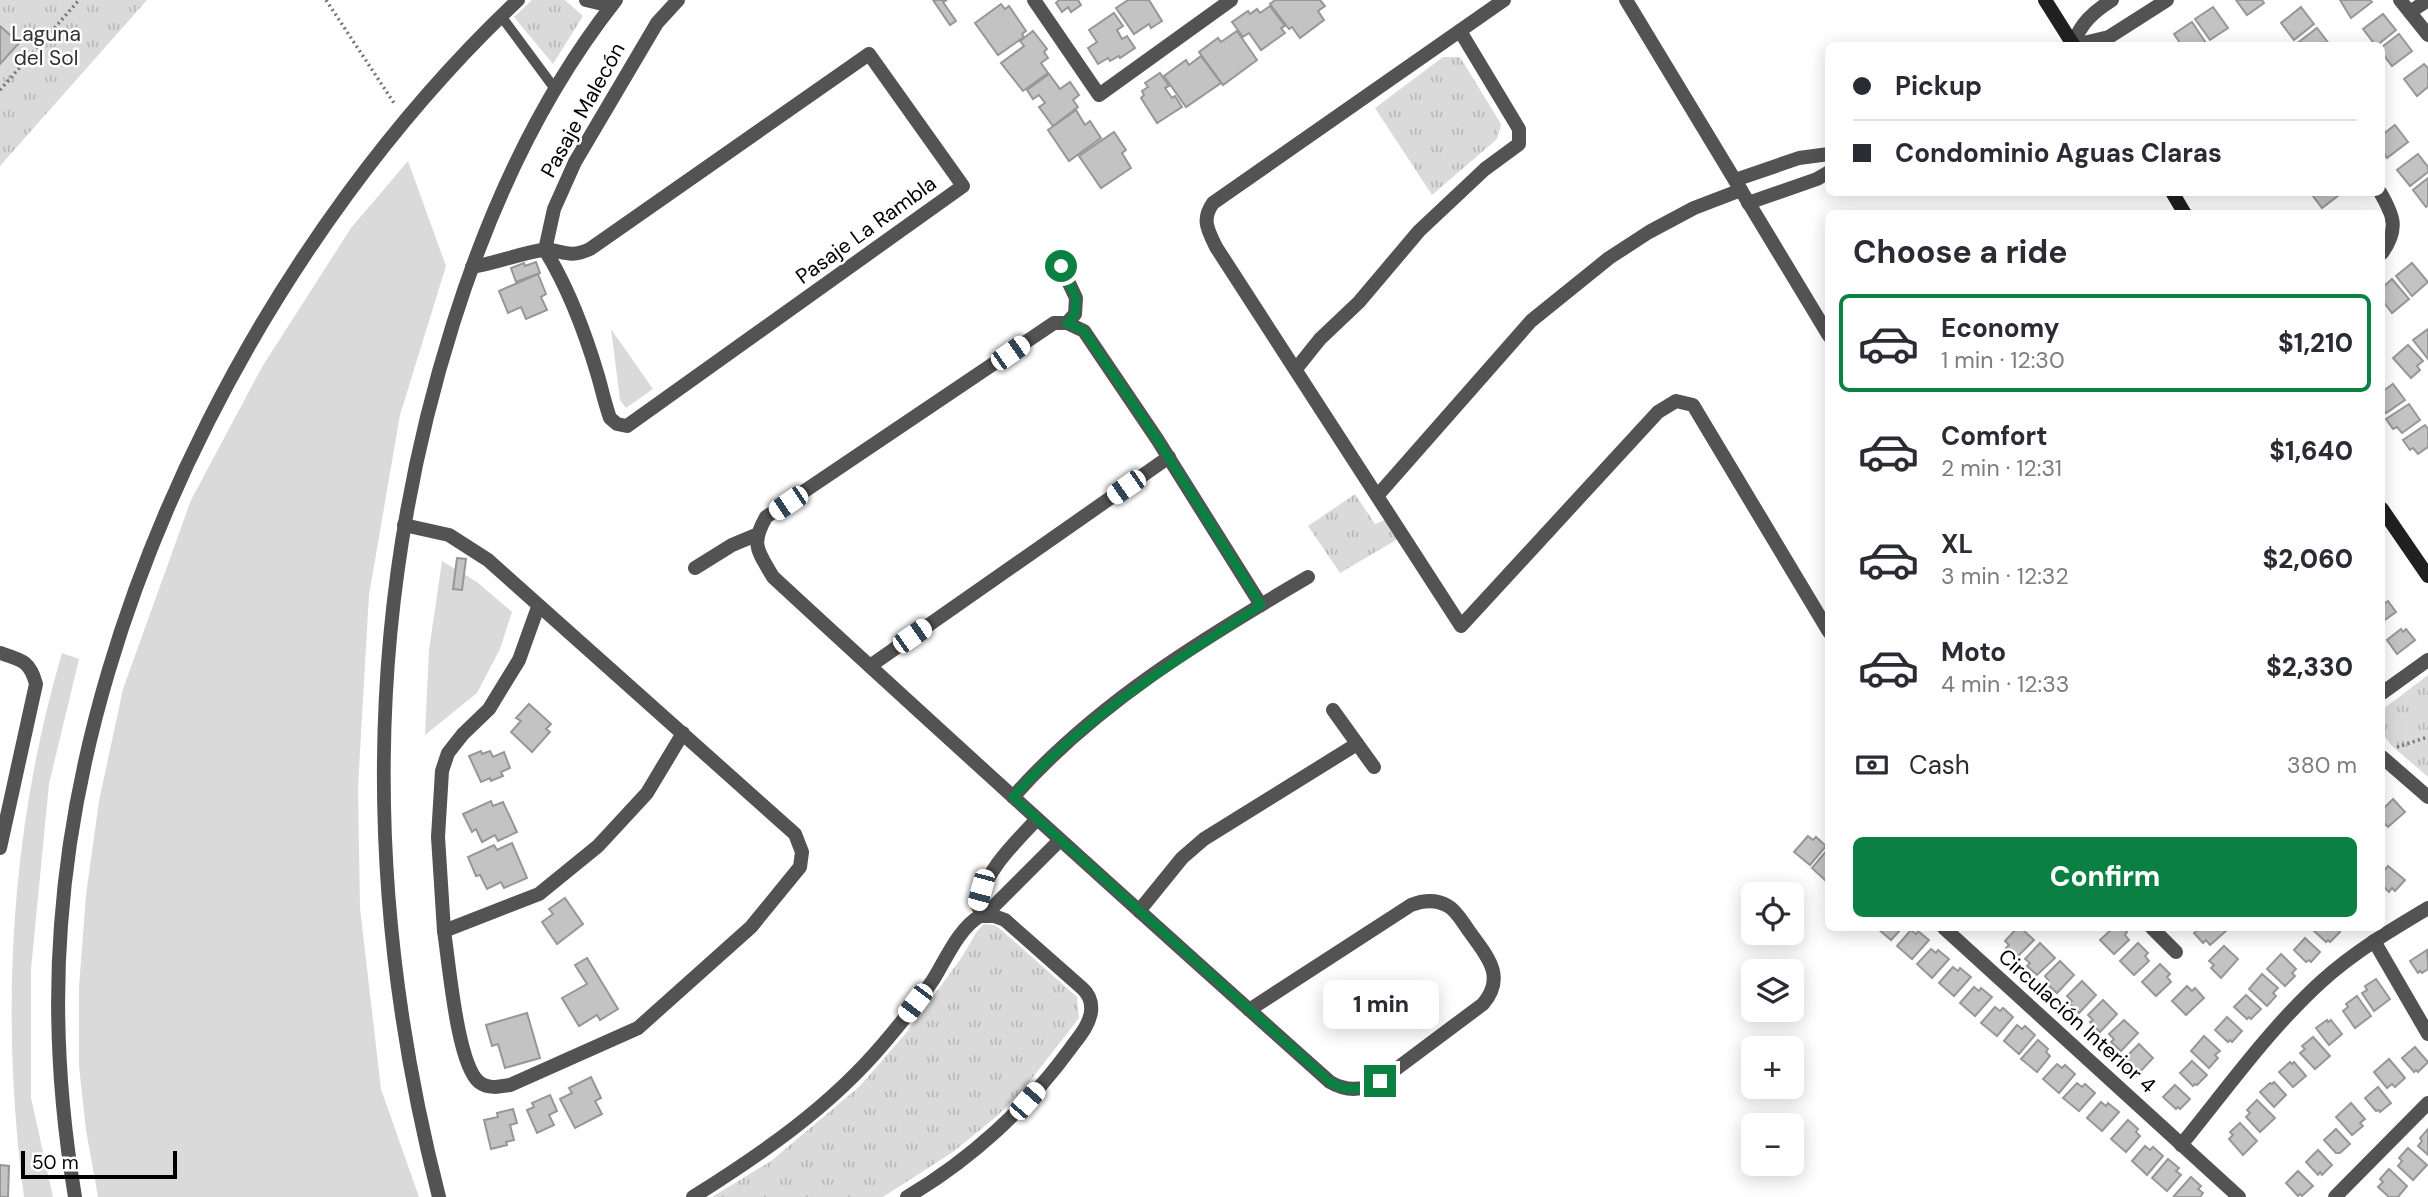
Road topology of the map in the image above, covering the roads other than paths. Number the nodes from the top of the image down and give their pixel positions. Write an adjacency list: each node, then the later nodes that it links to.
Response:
1 (518, 0): 15 (street)
2 (586, 0): 13 (street)
3 (678, 0): 27 (street, Pasaje Malecón)
4 (1034, 0): 5 (street)
5 (1231, 0)
6 (1504, 0): 16 (street)
7 (1626, 0): 24 (street)
8 (2045, 0): 18 (main road)
9 (2112, 0): 19 (street)
10 (2167, 0): 20 (street)
11 (2400, 0): 14 (street)
12 (2428, 0): 14 (street)
13 (613, 3): 21 (street)
14 (2410, 12): 17 (street)
15 (501, 16): 21 (lane); 70 (street)
16 (1460, 30): 32 (street); 32 (street)
17 (2428, 35)
18 (2071, 42)
19 (2074, 42)
20 (2092, 42)
21 (555, 89): 29 (street)
22 (1825, 155): 24 (street)
23 (1825, 174): 24 (street)
24 (1741, 191): 31 (street); 34 (street)
25 (2382, 196): 26 (street)
26 (2385, 249)
27 (545, 250): 27 (street, Pasaje La Rambla); 29 (street)
28 (1061, 266): 30 (street)
29 (472, 267): 36 (street)
30 (1067, 323): 33 (street); 37 (street)
31 (1825, 329)
32 (1296, 369): 34 (street)
33 (1169, 457): 41 (street); 46 (street)
34 (1378, 495): 43 (street)
35 (2385, 513): 39 (main road)
36 (404, 525): 42 (street); 71 (street)
37 (756, 535): 38 (street); 46 (street)
38 (695, 568)
39 (2428, 576)
40 (1308, 577): 41 (street)
41 (1261, 605): 53 (street)
42 (538, 607): 49 (street); 61 (street)
43 (1825, 625)
44 (0, 653): 57 (street)
45 (2428, 660): 47 (street)
46 (870, 666): 53 (street)
47 (2385, 691)
48 (1333, 710): 50 (street)
49 (683, 733): 61 (street); 61 (street)
50 (1357, 744): 52 (street); 59 (street)
51 (2387, 753): 54 (street)
52 (1374, 768)
53 (1013, 797): 55 (street)
54 (2428, 797)
55 (1037, 819): 56 (street); 60 (street)
56 (1060, 840): 59 (street); 60 (street)
57 (0, 848)
58 (2428, 908): 64 (street)
59 (1139, 911): 66 (street)
60 (984, 916): 72 (street); 73 (street)
61 (444, 931)
62 (1947, 931): 69 (street, Circulación Interior 4)
63 (2155, 931): 65 (street)
64 (2374, 941): 67 (street); 69 (street)
65 (2176, 952)
66 (1249, 1010): 66 (street)
67 (2428, 1034)
68 (2428, 1103): 75 (street)
69 (2181, 1144): 74 (street, Circulación Interior 4)
70 (75, 1197)
71 (439, 1197)
72 (693, 1197)
73 (907, 1197)
74 (2239, 1197)
75 (2335, 1197)

